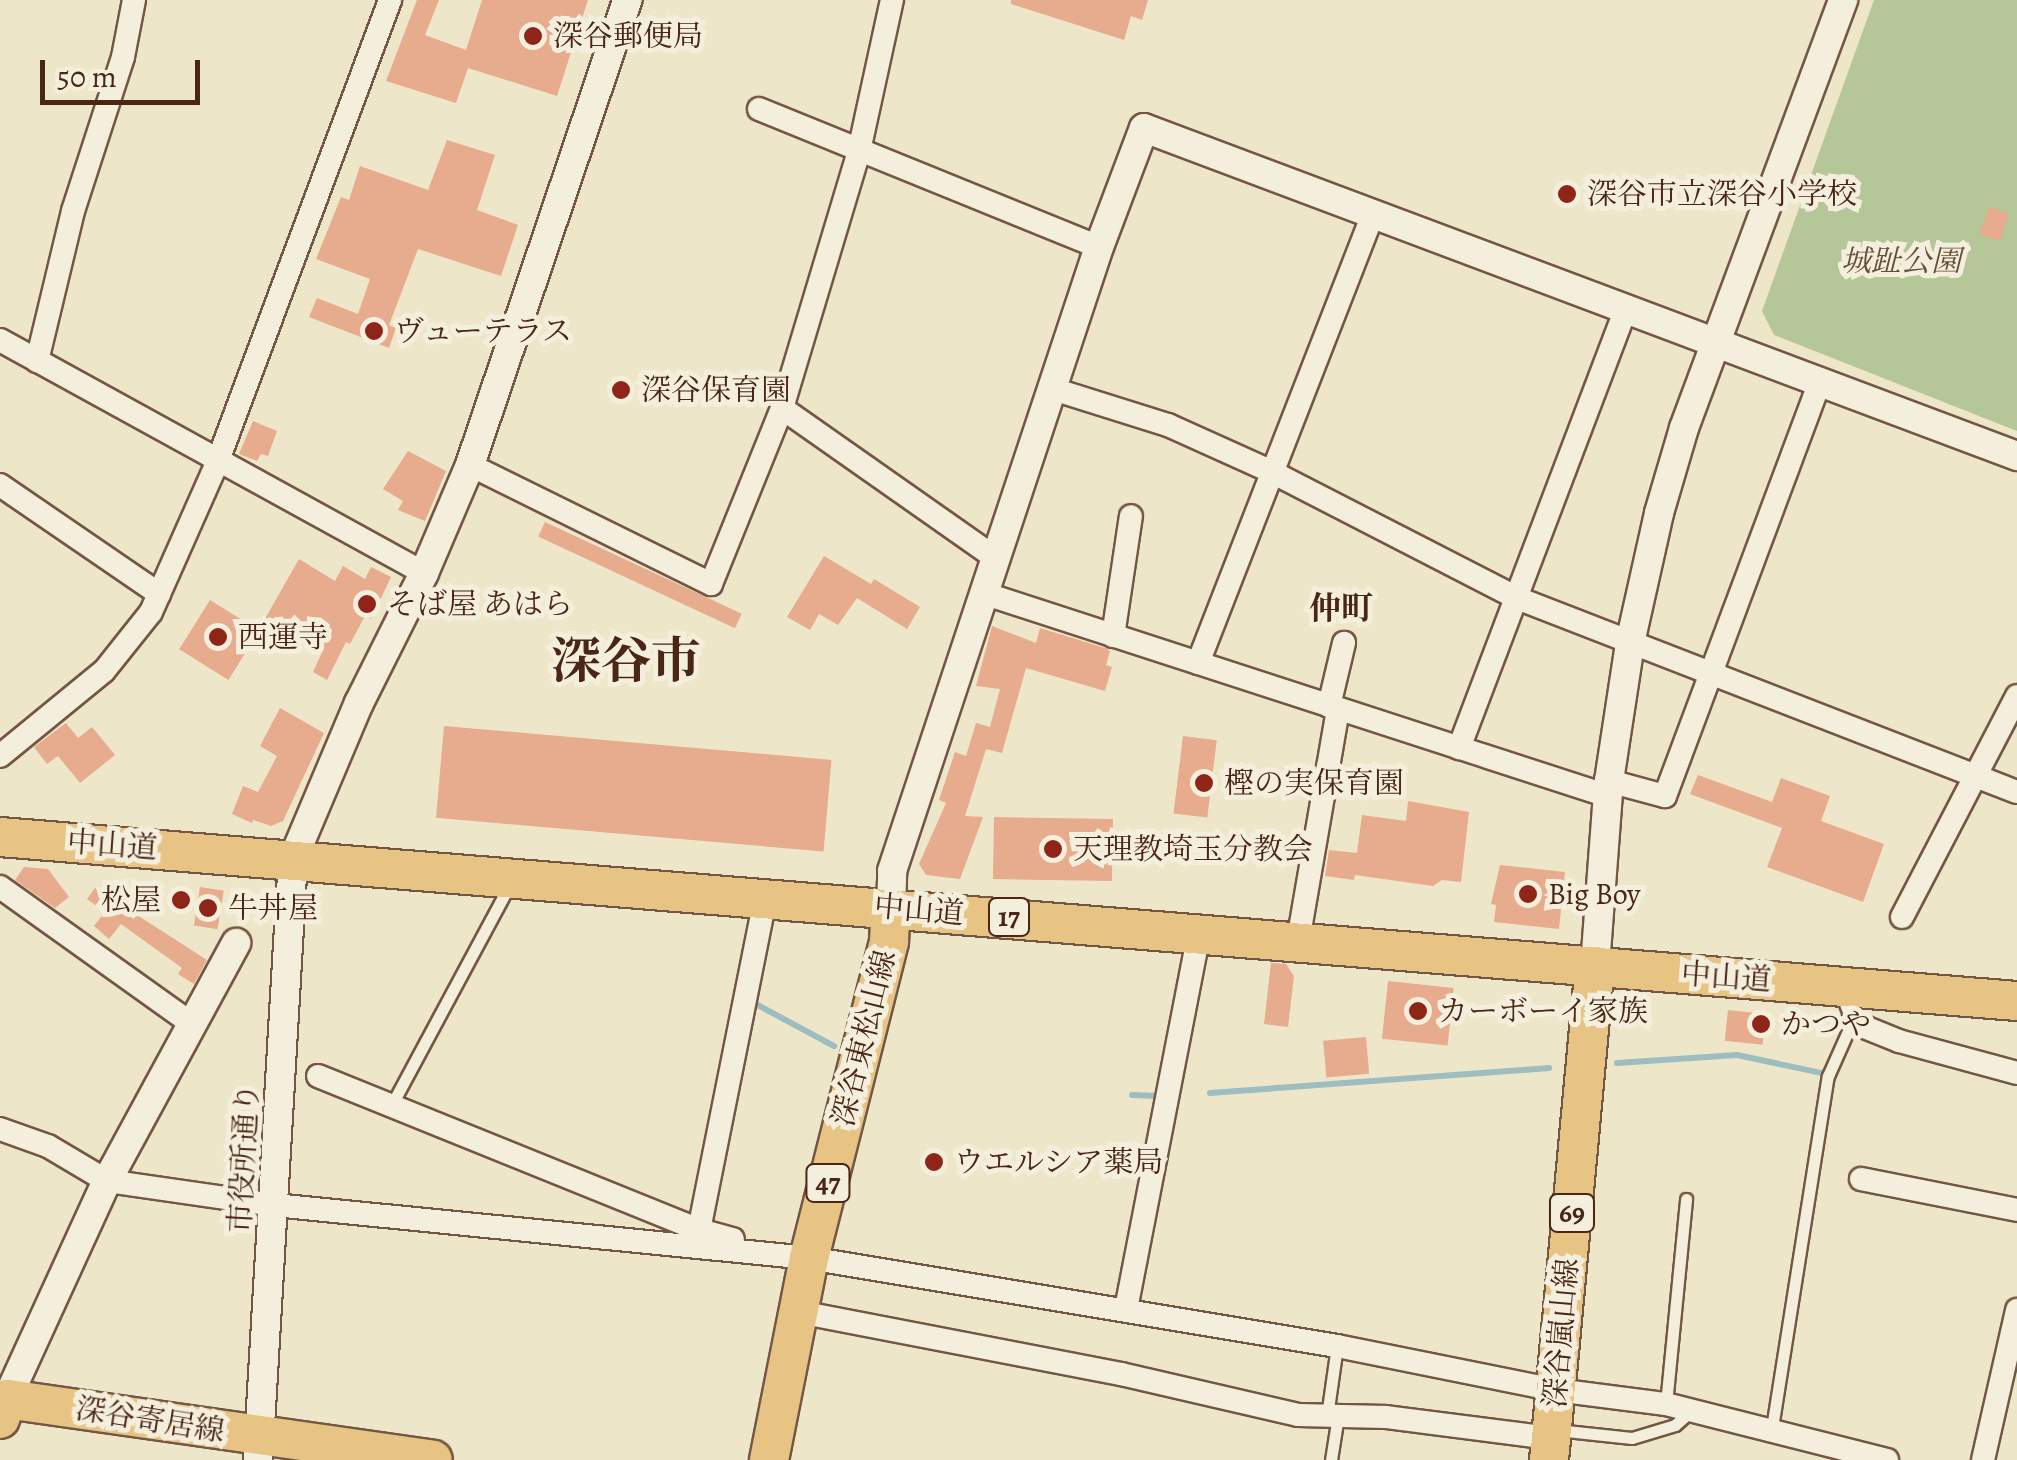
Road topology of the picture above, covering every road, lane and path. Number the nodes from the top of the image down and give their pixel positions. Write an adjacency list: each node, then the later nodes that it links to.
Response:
1 (134, 0): 13 (street)
2 (390, 0): 18 (street)
3 (627, 0): 19 (street, 市役所通り)
4 (892, 0): 7 (street)
5 (1843, 0): 12 (street)
6 (759, 109): 7 (street)
7 (860, 152): 9 (street); 16 (street)
8 (1374, 212): 9 (street); 10 (street); 20 (street)
9 (1100, 247): 15 (street)
10 (1626, 308): 12 (street); 27 (street)
11 (0, 340): 13 (street)
12 (1716, 342): 14 (street); 30 (street)
13 (38, 361): 18 (street)
14 (1820, 381): 17 (street); 32 (street)
15 (1053, 390): 20 (street); 23 (street)
16 (782, 408): 19 (street); 23 (street)
17 (2017, 456)
18 (217, 463): 24 (street); 25 (street)
19 (470, 465): 24 (street, 市役所通り)
20 (1270, 471): 27 (street); 31 (street)
21 (0, 485): 25 (street)
22 (1131, 516): 28 (street)
23 (997, 559): 26 (street)
24 (424, 573): 41 (street, 市役所通り)
25 (159, 594): 36 (street)
26 (986, 594): 28 (street); 45 (street)
27 (1518, 598): 30 (street); 35 (street)
28 (1112, 636): 31 (street)
29 (1344, 643): 34 (street)
30 (1630, 643): 32 (street); 38 (street)
31 (1198, 663): 34 (street)
32 (1709, 673): 37 (street); 38 (street)
33 (2017, 696): 37 (street)
34 (1333, 707): 35 (street); 48 (street)
35 (1459, 748): 38 (street)
36 (0, 756)
37 (1976, 775): 39 (street); 46 (street)
38 (1609, 788): 50 (street)
39 (2017, 792)
40 (0, 837): 41 (main road, 中山道 / 17)
41 (293, 859): 42 (main road, 中山道 / 17); 62 (street, 市役所通り)
42 (513, 878): 44 (main road, 中山道 / 17); 57 (lane)
43 (0, 887): 54 (street)
44 (765, 900): 45 (main road, 中山道 / 17); 64 (street)
45 (891, 908): 47 (main road, 中山道 / 17); 65 (main road, 深谷東松山線 / 47)
46 (1902, 917)
47 (1198, 934): 48 (main road, 中山道 / 17); 66 (street)
48 (1298, 941): 50 (main road, 中山道 / 17)
49 (236, 942): 54 (street)
50 (1595, 966): 51 (main road, 中山道 / 17); 70 (main road, 深谷嵐山線 / 69)
51 (1838, 985): 52 (main road, 中山道 / 17); 53 (lane)
52 (2017, 1001)
53 (1852, 1022): 55 (street); 75 (lane)
54 (192, 1024): 60 (street)
55 (2017, 1073)
56 (318, 1076): 57 (street)
57 (391, 1106): 64 (street)
58 (0, 1130): 60 (street)
59 (1861, 1178): 63 (street)
60 (107, 1180): 62 (street); 72 (street)
61 (1686, 1199): 71 (lane)
62 (274, 1205): 65 (street); 77 (street, 市役所通り)
63 (2017, 1210)
64 (699, 1230): 65 (street)
65 (809, 1258): 66 (street); 68 (main road, 深谷東松山線 / 47)
66 (1126, 1309): 69 (street)
67 (2017, 1310): 82 (street)
68 (799, 1312): 74 (street); 79 (main road, 深谷東松山線 / 47)
69 (1336, 1346): 70 (street); 74 (lane)
70 (1556, 1390): 71 (street); 76 (main road, 深谷嵐山線 / 69)
71 (1666, 1404): 73 (street)
72 (4, 1409): 77 (main road, 深谷寄居線)
73 (1692, 1410): 75 (street); 76 (lane)
74 (1332, 1416): 76 (street); 80 (lane)
75 (1772, 1428): 81 (street)
76 (1551, 1443)
77 (259, 1448): 78 (main road, 深谷寄居線)
78 (434, 1460)
79 (769, 1460)
80 (1332, 1460)
81 (1888, 1460)
82 (1984, 1460)

